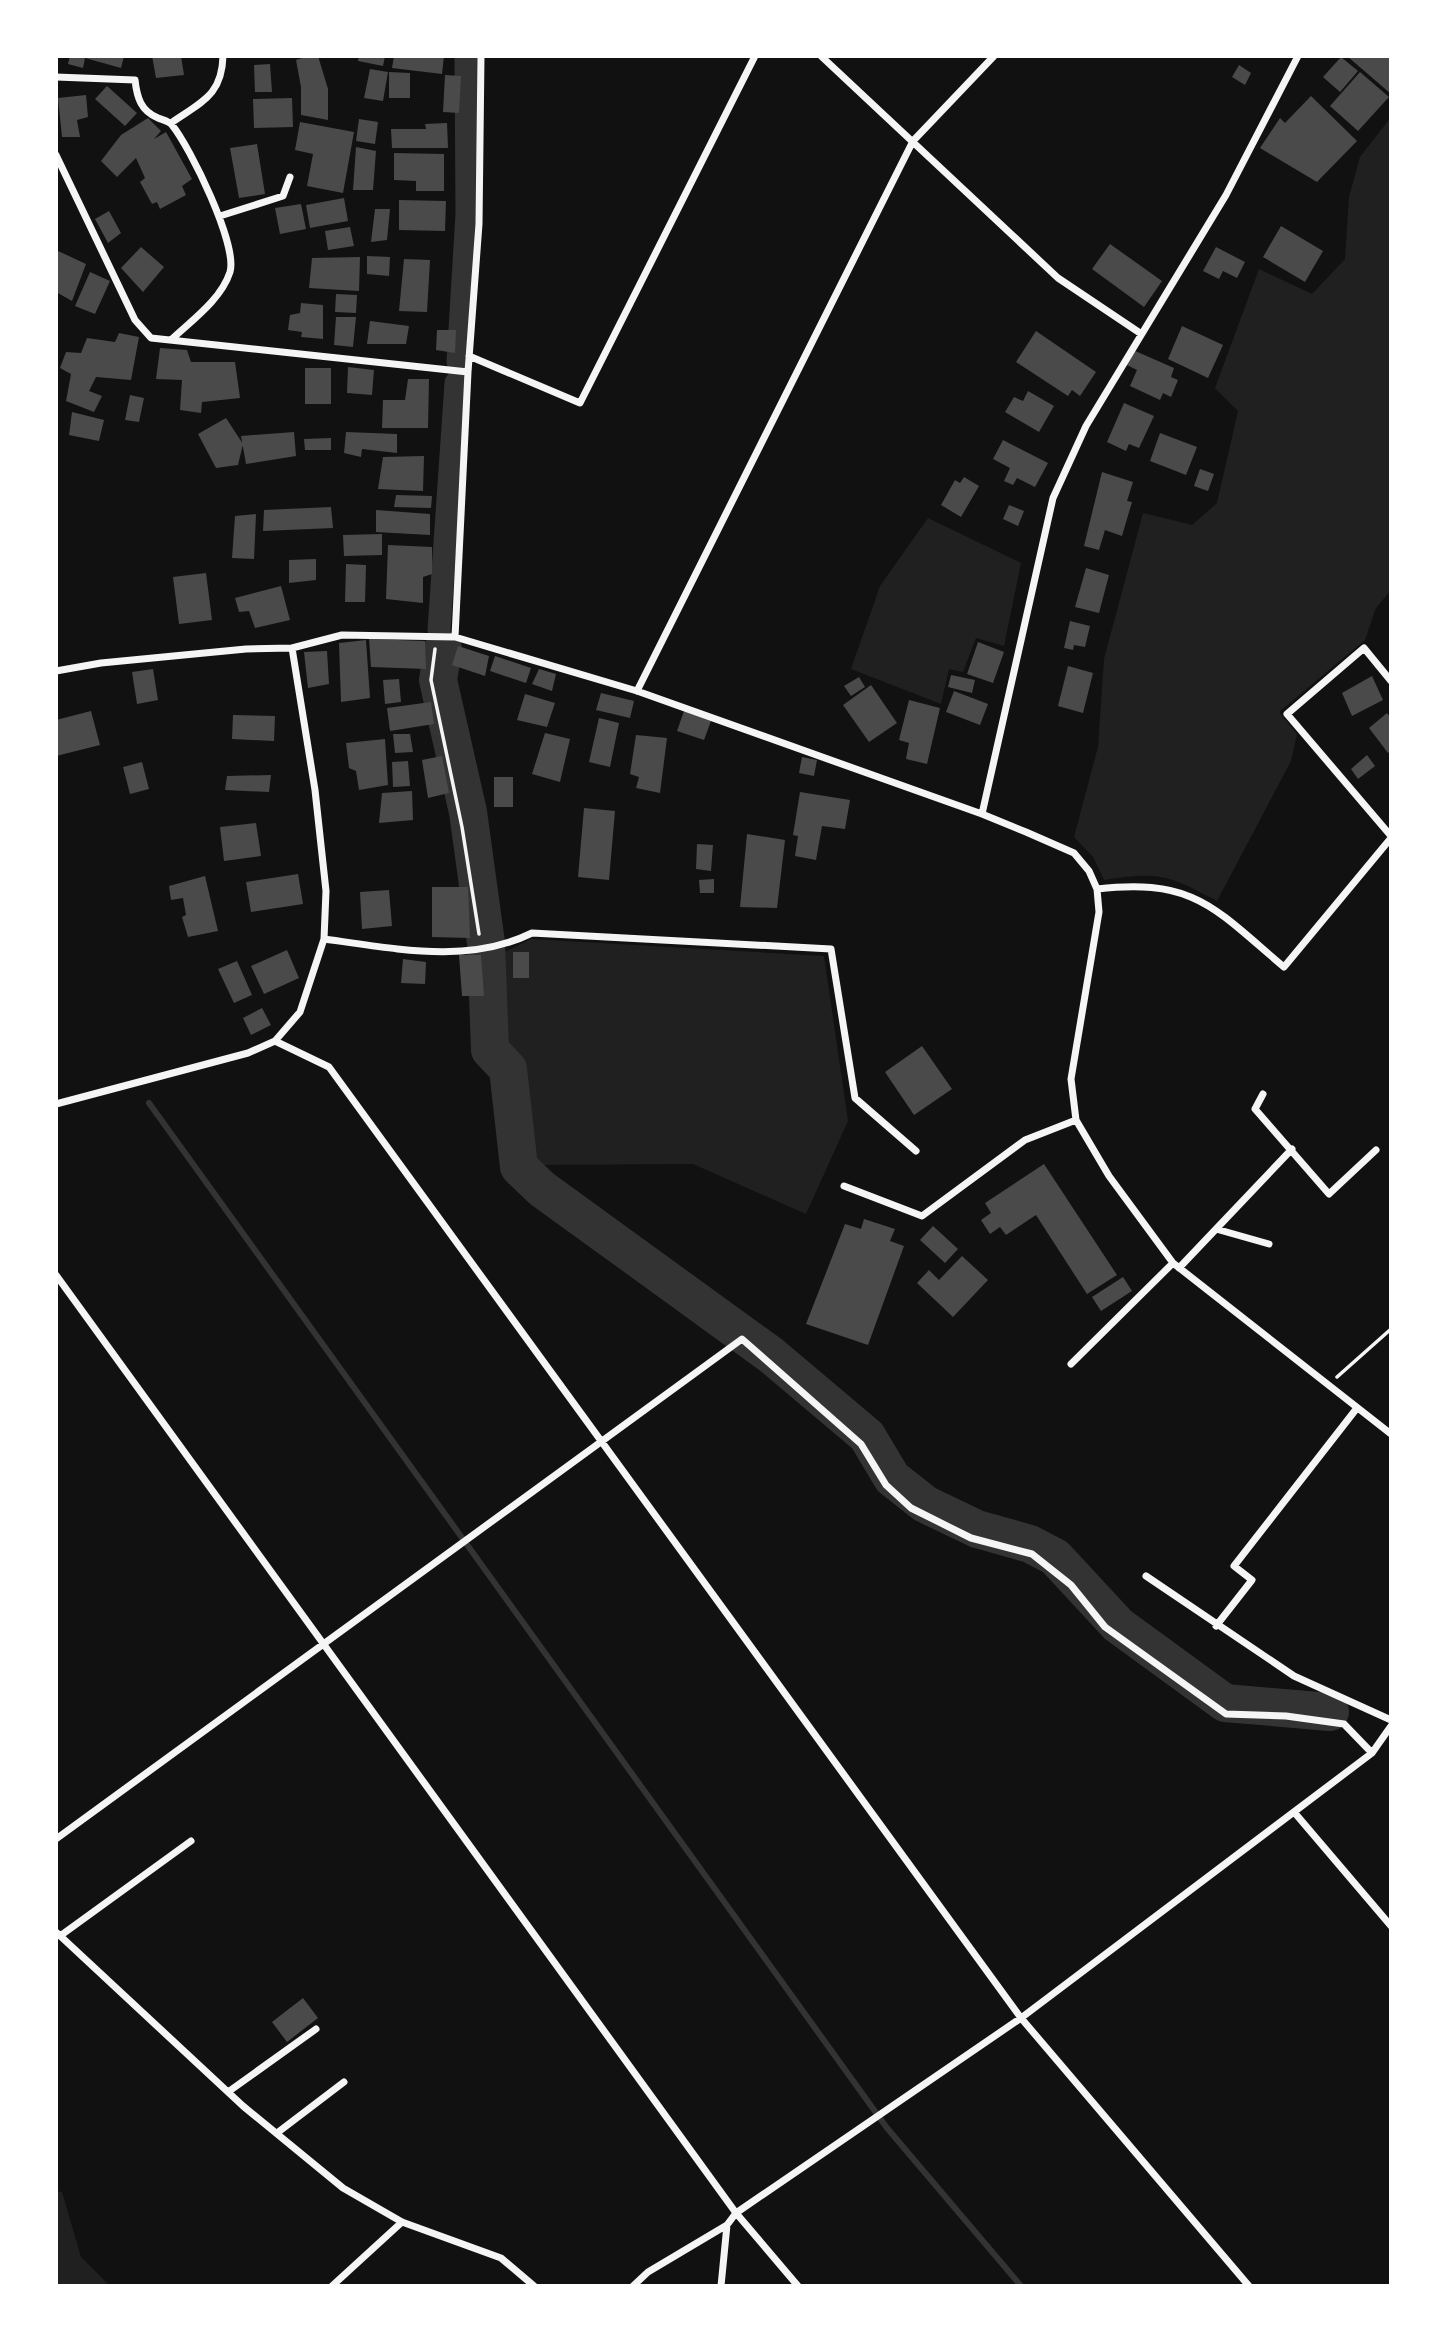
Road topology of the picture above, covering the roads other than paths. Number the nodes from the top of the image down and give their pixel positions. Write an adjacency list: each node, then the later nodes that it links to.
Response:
1 (223, 56): 8 (street)
2 (481, 56): 15 (street)
3 (755, 56): 15 (street)
4 (821, 56): 9 (street)
5 (994, 56): 9 (street)
6 (1298, 56): 13 (street)
7 (56, 77): 8 (street)
8 (171, 123): 12 (street)
9 (913, 141): 13 (street); 21 (street)
10 (56, 155): 14 (street)
11 (289, 177): 12 (street)
12 (220, 216): 14 (street)
13 (1140, 333): 22 (street)
14 (171, 340): 16 (street)
15 (469, 356): 16 (street)
16 (468, 372): 17 (street)
17 (455, 637): 18 (street); 21 (street)
18 (292, 648): 19 (street); 25 (street)
19 (56, 671)
20 (1391, 681): 23 (street)
21 (637, 691): 22 (street)
22 (982, 814): 24 (street)
23 (1391, 837): 24 (street)
24 (1097, 890): 29 (street)
25 (324, 939): 26 (street); 32 (street)
26 (275, 1041): 28 (street); 41 (street)
27 (1263, 1094): 30 (street)
28 (56, 1104)
29 (1076, 1121): 33 (street); 36 (street)
30 (1292, 1149): 31 (street); 34 (street)
31 (1376, 1150)
32 (916, 1151)
33 (844, 1186)
34 (1216, 1229): 35 (street); 36 (street)
35 (1269, 1244)
36 (1176, 1266): 38 (street); 39 (street)
37 (56, 1275): 44 (street)
38 (1071, 1364)
39 (1357, 1408): 40 (street); 43 (street)
40 (1391, 1434)
41 (600, 1441): 44 (street); 47 (street); 53 (street)
42 (1146, 1576): 43 (street)
43 (1216, 1626): 45 (street)
44 (325, 1644): 49 (street); 58 (street)
45 (1391, 1720)
46 (1391, 1726): 47 (street)
47 (1371, 1753): 48 (street)
48 (1294, 1812): 51 (street); 53 (street)
49 (56, 1839)
50 (191, 1841): 52 (street)
51 (1391, 1926)
52 (58, 1934): 56 (street)
53 (1021, 2018): 58 (street); 66 (street)
54 (316, 2029): 56 (street)
55 (344, 2082): 57 (street)
56 (228, 2092): 57 (street)
57 (277, 2133): 59 (street)
58 (736, 2213): 60 (street); 65 (street)
59 (402, 2222): 61 (street); 62 (street)
60 (727, 2225): 63 (street); 64 (street)
61 (332, 2286)
62 (534, 2286)
63 (633, 2286)
64 (721, 2286)
65 (798, 2286)
66 (1249, 2286)

